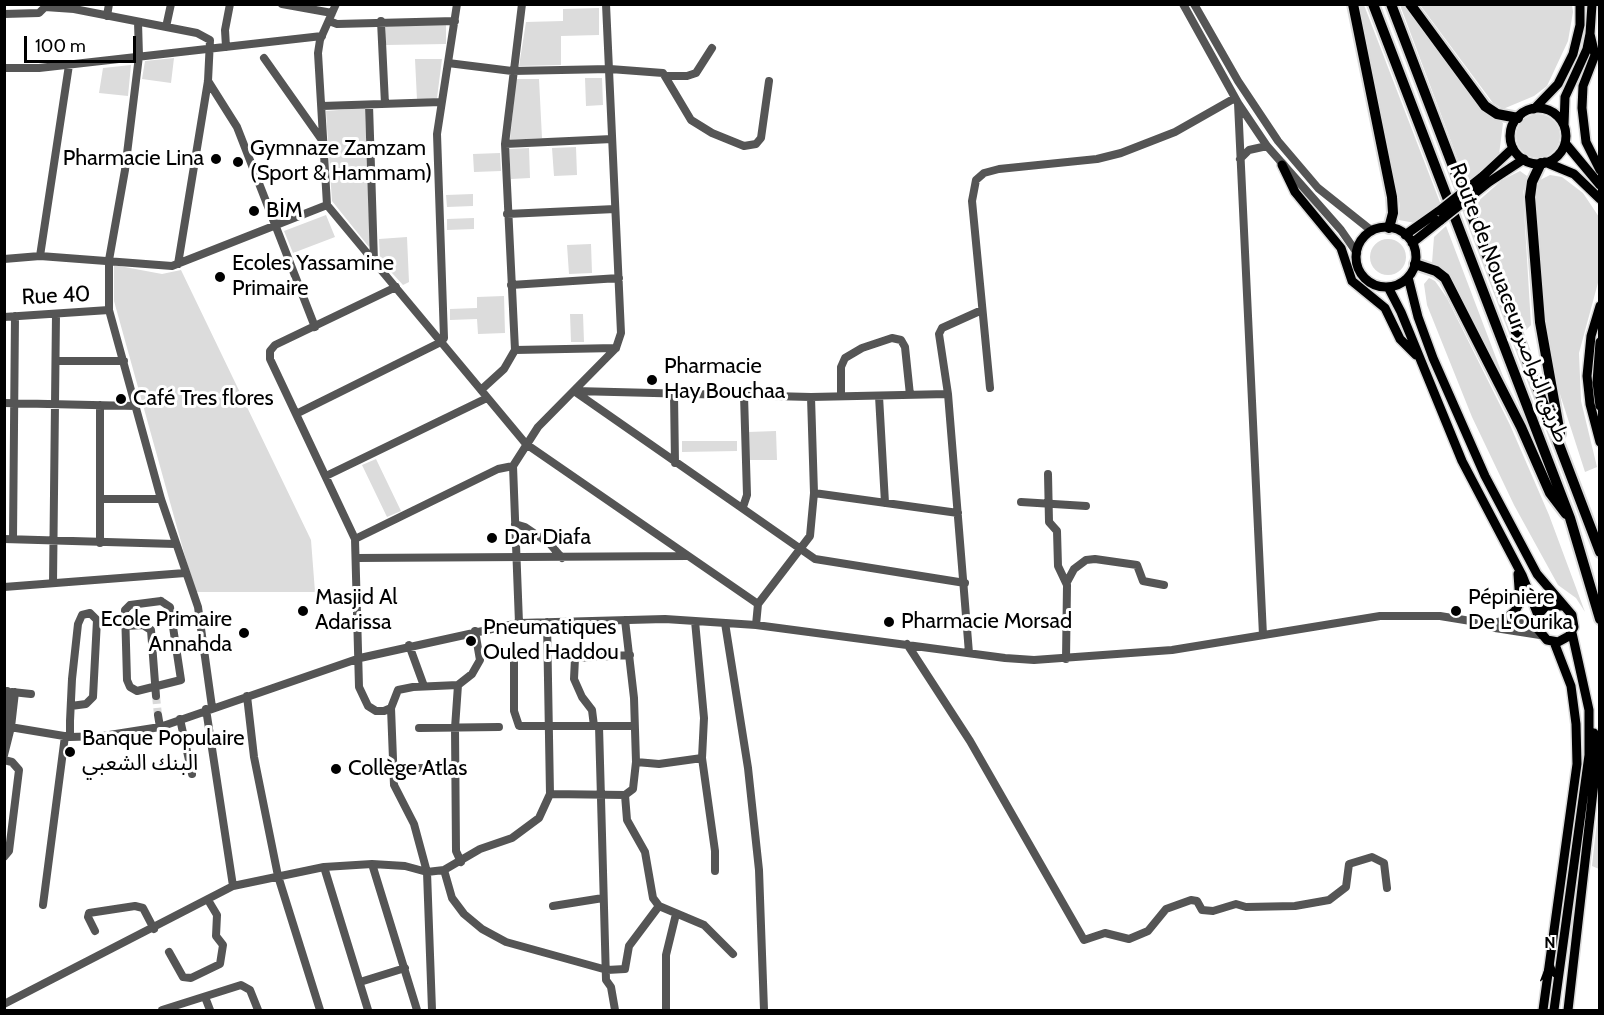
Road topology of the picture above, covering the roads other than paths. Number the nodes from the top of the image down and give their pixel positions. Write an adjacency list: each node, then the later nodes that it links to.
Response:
1 (109, 4): 21 (street)
2 (171, 4): 26 (street)
3 (230, 4): 29 (street)
4 (282, 4): 18 (street)
5 (336, 4): 19 (street)
6 (457, 4): 24 (street)
7 (522, 4): 38 (street)
8 (606, 4): 37 (street)
9 (1183, 4): 42 (street)
10 (1194, 4): 70 (street)
11 (1353, 4): 69 (highway)
12 (1373, 4): 133 (highway, Route de Nouaceur طريق النواصر)
13 (1391, 4): 119 (highway, Route de Nouaceur طريق النواصر)
14 (1410, 4): 48 (highway)
15 (1580, 4): 47 (main road)
16 (1592, 4): 27 (main road)
17 (45, 6): 20 (street); 21 (street)
18 (297, 6): 19 (street)
19 (332, 13): 22 (street)
20 (4, 14)
21 (107, 16): 25 (street)
22 (329, 21): 23 (street); 28 (street)
23 (381, 21): 24 (street); 44 (street)
24 (455, 21): 34 (street)
25 (138, 22): 26 (street); 32 (street)
26 (166, 27): 30 (street)
27 (1590, 34): 49 (main road); 60 (main road)
28 (322, 36): 29 (street); 46 (street)
29 (226, 47): 30 (street)
30 (212, 48): 32 (street); 40 (street)
31 (712, 48): 39 (street)
32 (139, 56): 35 (street); 76 (street)
33 (264, 58): 52 (street)
34 (448, 63): 38 (street); 43 (street)
35 (69, 65): 36 (street); 74 (street)
36 (4, 68)
37 (610, 69): 38 (street); 39 (street); 50 (street)
38 (513, 71): 53 (street)
39 (667, 76): 41 (street)
40 (208, 81): 68 (street); 78 (street)
41 (769, 81)
42 (1237, 100): 54 (street); 56 (street); 87 (street)
43 (441, 102): 44 (street); 92 (street)
44 (385, 104): 45 (street)
45 (369, 105): 46 (street); 77 (street)
46 (322, 106): 52 (street)
47 (1533, 109): 48 (main road); 49 (main road)
48 (1518, 118): 55 (main road)
49 (1564, 125): 51 (main road)
50 (612, 139): 53 (street); 65 (street)
51 (1565, 143): 58 (main road); 62 (main road)
52 (325, 144): 64 (street)
53 (505, 144): 66 (street)
54 (1267, 146): 56 (street); 59 (street)
55 (1513, 148): 57 (main road); 61 (main road)
56 (1240, 159): 168 (street)
57 (1524, 159): 58 (main road); 61 (main road)
58 (1543, 163): 63 (main road); 119 (highway)
59 (1282, 165): 73 (street); 96 (main road)
60 (1599, 170)
61 (1486, 179): 67 (main road, bridge)
62 (1599, 185)
63 (1599, 199)
64 (327, 205): 68 (street); 77 (street)
65 (615, 209): 66 (street); 81 (street)
66 (507, 214): 82 (street)
67 (1440, 215): 71 (main road); 72 (main road)
68 (274, 225): 78 (street); 91 (street)
69 (1389, 228): 70 (main road); 71 (main road)
70 (1372, 231): 73 (main road)
71 (1405, 235): 72 (main road)
72 (1412, 243): 79 (main road)
73 (1356, 253): 84 (main road)
74 (40, 256): 75 (street); 76 (street)
75 (4, 259)
76 (109, 260): 78 (street); 86 (street)
77 (374, 262): 83 (street)
78 (178, 264)
79 (1415, 264): 80 (main road); 133 (highway)
80 (1408, 277): 84 (main road); 154 (main road)
81 (619, 278): 82 (street); 94 (street)
82 (511, 285): 95 (street)
83 (396, 287): 91 (street); 92 (street)
84 (1388, 287): 96 (main road)
85 (1599, 306): 117 (main road)
86 (109, 310): 88 (street, Rue 40); 98 (street)
87 (982, 310): 99 (street); 103 (street)
88 (56, 314): 89 (street, Rue 40); 97 (street)
89 (15, 316): 90 (street, Rue 40); 111 (street)
90 (4, 317)
91 (315, 327): 116 (street)
92 (441, 342): 100 (street); 116 (street)
93 (1599, 342): 115 (main road)
94 (616, 348): 95 (street); 101 (street)
95 (514, 350): 100 (street)
96 (1418, 356): 146 (main road)
97 (58, 361): 98 (street); 112 (street)
98 (124, 361): 114 (street)
99 (990, 387)
100 (481, 390): 109 (street)
101 (574, 391): 102 (street); 118 (street); 120 (street)
102 (674, 394): 104 (street); 120 (street)
103 (948, 394): 105 (street); 132 (street)
104 (744, 395): 108 (street); 131 (street)
105 (910, 395): 106 (street); 107 (street)
106 (841, 396): 107 (street); 108 (street)
107 (879, 396): 128 (street)
108 (811, 397): 124 (street)
109 (487, 398): 118 (street); 123 (street)
110 (4, 403): 111 (street)
111 (14, 403): 112 (street); 135 (street)
112 (55, 404): 113 (street); 137 (street)
113 (100, 405): 114 (street); 125 (street)
114 (136, 406): 126 (street)
115 (1599, 406)
116 (296, 414): 123 (street)
117 (1599, 442)
118 (525, 444): 121 (street); 142 (street)
119 (1561, 446): 141 (highway, Route de Nouaceur طريق النواصر)
120 (675, 463): 131 (street)
121 (513, 466): 134 (street); 136 (street)
122 (1048, 474): 129 (street)
123 (326, 476): 136 (street)
124 (814, 493): 128 (street); 140 (street)
125 (100, 500): 126 (street); 138 (street)
126 (161, 500): 139 (street)
127 (1021, 502): 129 (street)
128 (885, 503): 132 (street)
129 (1048, 504): 130 (street); 148 (street)
130 (1086, 506)
131 (743, 507): 140 (street)
132 (958, 513): 150 (street)
133 (1570, 519): 156 (highway, Route de Nouaceur طريق النواصر)
134 (515, 524): 144 (street); 145 (street)
135 (9, 539): 137 (street)
136 (355, 539): 143 (street)
137 (52, 541): 138 (street); 149 (street)
138 (100, 543): 139 (street)
139 (175, 544): 147 (street)
140 (801, 550): 150 (street); 153 (street)
141 (1599, 552)
142 (687, 556): 145 (street); 153 (street)
143 (356, 558): 144 (street); 175 (street)
144 (516, 558): 145 (street); 161 (street)
145 (562, 558)
146 (1516, 562): 155 (main road); 159 (main road)
147 (185, 573): 149 (street); 185 (street)
148 (1066, 582): 151 (street); 176 (street)
149 (53, 583): 152 (street)
150 (964, 583): 173 (street)
151 (1164, 585)
152 (4, 587)
153 (758, 604): 164 (street)
154 (1564, 606): 155 (main road); 167 (main road)
155 (1537, 617): 159 (street); 169 (main road)
156 (1599, 619)
157 (625, 620): 158 (street); 160 (street); 174 (street)
158 (695, 621): 162 (street); 200 (street)
159 (1503, 621): 163 (street)
160 (547, 622): 161 (street); 191 (street)
161 (519, 623): 166 (street)
162 (725, 623): 164 (street); 243 (street)
163 (1483, 623): 168 (street); 169 (street)
164 (756, 625): 171 (street)
165 (126, 626): 181 (street); 181 (street); 181 (street)
166 (475, 631): 172 (street); 178 (street)
167 (1572, 633): 170 (main road); 187 (main road)
168 (1263, 635): 176 (street)
169 (1540, 635): 170 (main road)
170 (1554, 642): 244 (main road)
171 (907, 644): 173 (street); 218 (street)
172 (409, 645): 175 (street); 179 (street)
173 (969, 653): 176 (street)
174 (630, 656): 192 (street); 193 (street)
175 (360, 658): 183 (street); 186 (street)
176 (1066, 659)
177 (514, 661): 191 (street)
178 (458, 685): 179 (street); 197 (street)
179 (424, 686): 186 (street)
180 (9, 691): 182 (street); 190 (street)
181 (156, 692)
182 (31, 694)
183 (247, 696): 185 (street); 216 (street)
184 (71, 706): 184 (street); 198 (street)
185 (209, 708): 189 (street); 217 (street)
186 (391, 708): 203 (street)
187 (1589, 710): 245 (main road); 246 (main road)
188 (158, 715): 194 (street)
189 (180, 719): 194 (street); 205 (street)
190 (7, 726): 198 (street); 199 (street)
191 (549, 726): 192 (street); 206 (street)
192 (596, 726): 193 (street); 207 (street)
193 (634, 726): 202 (street)
194 (159, 727): 198 (street)
195 (499, 727): 197 (street)
196 (419, 728): 197 (street)
197 (455, 728): 204 (street)
198 (68, 737): 221 (street)
199 (4, 755)
200 (702, 758): 202 (street); 214 (street)
201 (4, 760): 209 (street)
202 (636, 762): 208 (street)
203 (392, 768): 204 (street); 215 (street)
204 (457, 768): 210 (street)
205 (192, 774)
206 (550, 794): 207 (street); 210 (street)
207 (602, 795): 208 (street); 219 (street)
208 (625, 795): 223 (street)
209 (4, 857)
210 (461, 862): 213 (street)
211 (372, 864): 212 (street); 215 (street); 229 (street)
212 (324, 867): 216 (street); 231 (street)
213 (444, 870): 215 (street); 230 (street)
214 (715, 871)
215 (427, 872): 240 (street)
216 (278, 876): 217 (street); 237 (street)
217 (234, 886): 220 (street)
218 (1387, 888)
219 (603, 898): 222 (street); 230 (street)
220 (208, 900): 225 (street); 227 (street)
221 (43, 905)
222 (553, 906)
223 (659, 906): 224 (street); 230 (street)
224 (676, 914): 228 (street); 242 (street)
225 (154, 929): 226 (street); 233 (street)
226 (95, 931)
227 (169, 952)
228 (734, 954)
229 (405, 968): 231 (street); 239 (street)
230 (607, 970): 241 (street)
231 (360, 982): 238 (street)
232 (205, 997): 234 (street); 235 (street); 236 (street)
233 (4, 1005)
234 (168, 1010)
235 (210, 1011)
236 (258, 1011)
237 (320, 1011)
238 (368, 1011)
239 (417, 1011)
240 (432, 1011)
241 (615, 1011)
242 (666, 1011)
243 (764, 1011)
244 (1543, 1011)
245 (1554, 1011)
246 (1568, 1011)

